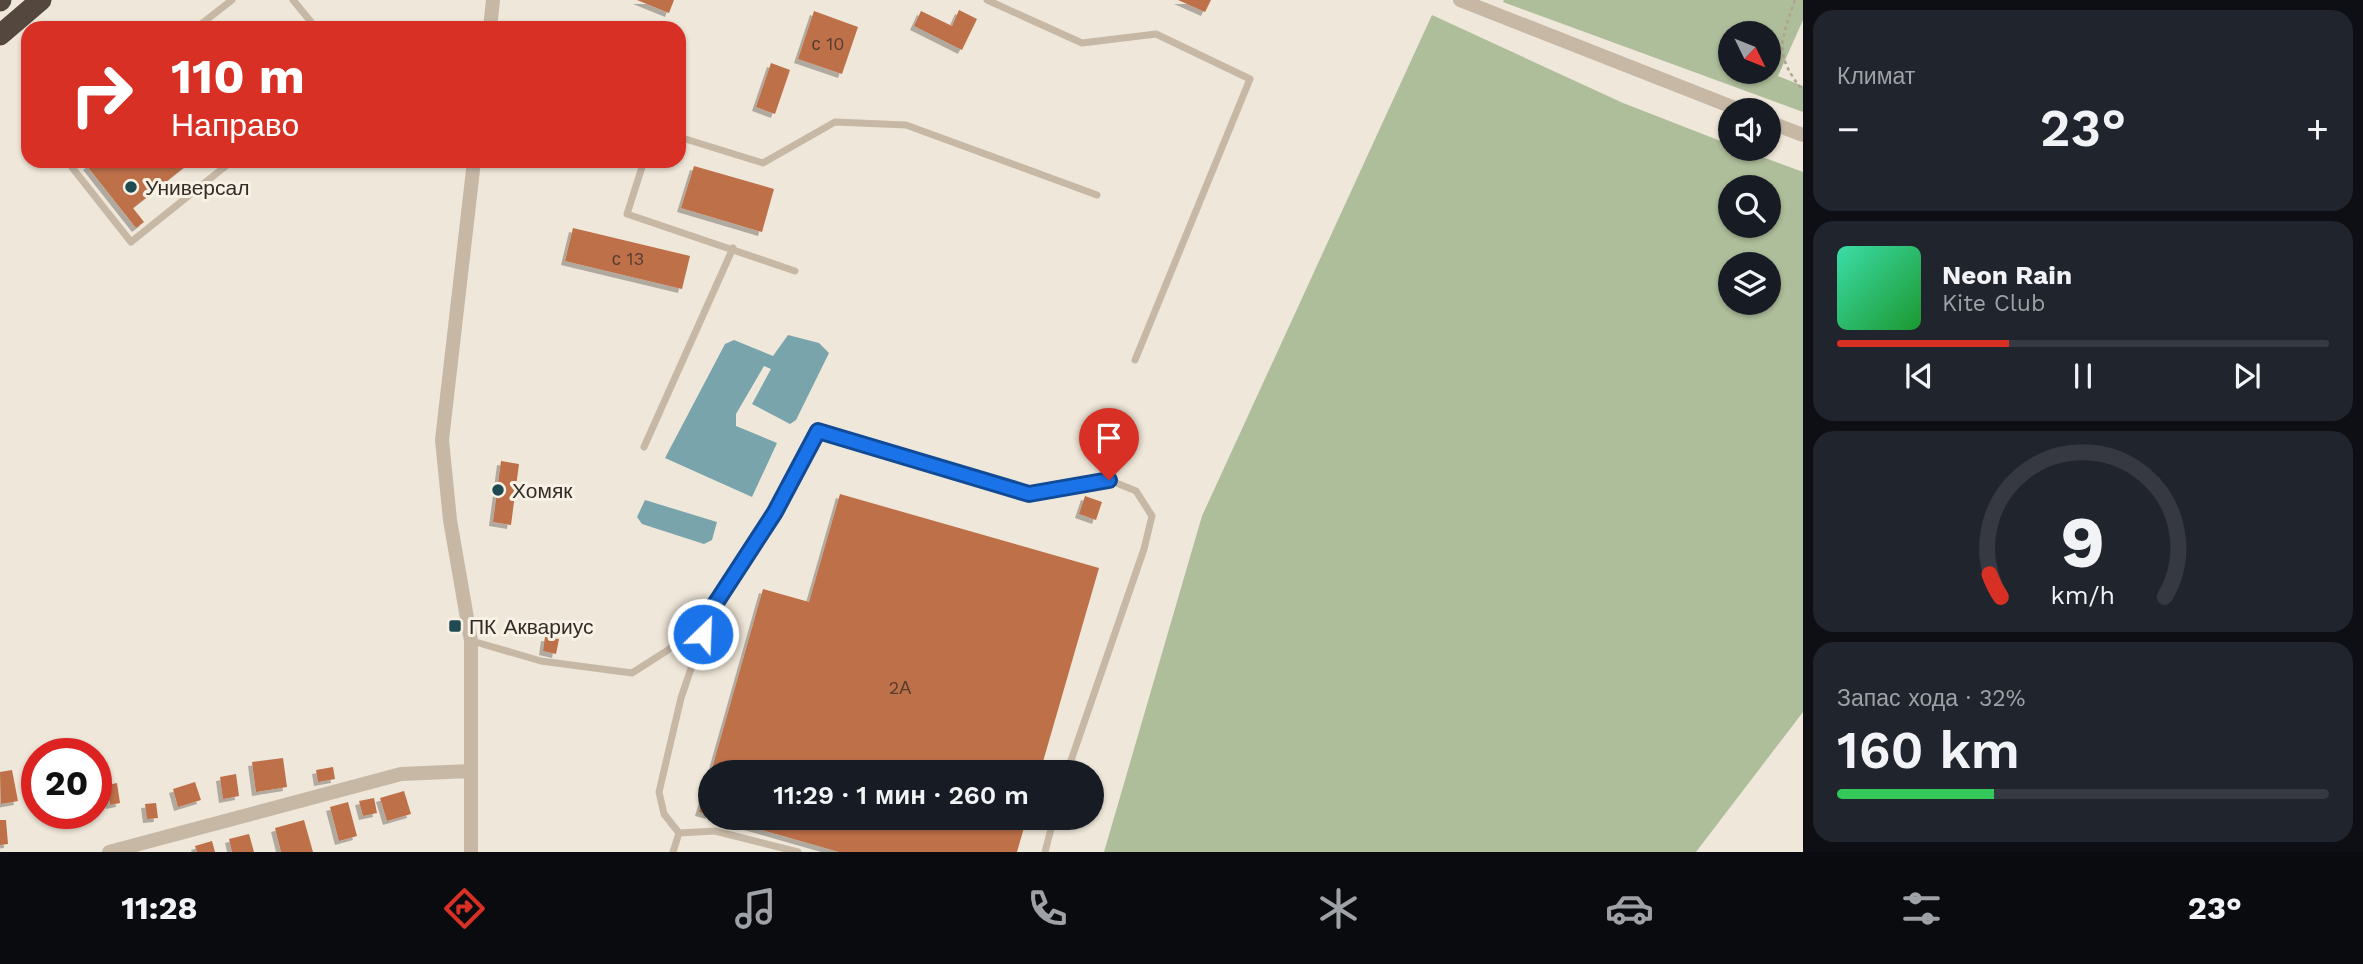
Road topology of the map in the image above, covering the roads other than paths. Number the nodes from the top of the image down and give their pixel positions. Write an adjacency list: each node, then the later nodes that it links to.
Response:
1 (232, 0): 7 (lane)
2 (293, 0): 8 (lane)
3 (493, 0): 9 (street)
4 (987, 0): 22 (lane)
5 (1460, 0): 11 (street)
6 (41, 3): 10 (highway)
7 (205, 21)
8 (310, 21)
9 (491, 21)
10 (0, 35)
11 (1718, 101)
12 (1781, 127): 13 (street)
13 (1803, 135)
14 (686, 139): 19 (lane)
15 (73, 168): 16 (lane)
16 (223, 168)
17 (473, 168): 25 (street)
18 (642, 168): 20 (lane)
19 (1097, 195)
20 (733, 248): 21 (lane); 23 (lane)
21 (795, 271)
22 (1135, 360)
23 (643, 447)
24 (710, 612): 25 (lane); 26 (lane); 29 (lane)
25 (471, 641): 27 (street)
26 (1071, 760)
27 (470, 771): 30 (street); 31 (street)
28 (1051, 830): 34 (lane)
29 (679, 833): 32 (lane); 33 (lane)
30 (109, 852)
31 (471, 852)
32 (673, 852)
33 (798, 852)
34 (1045, 852)

